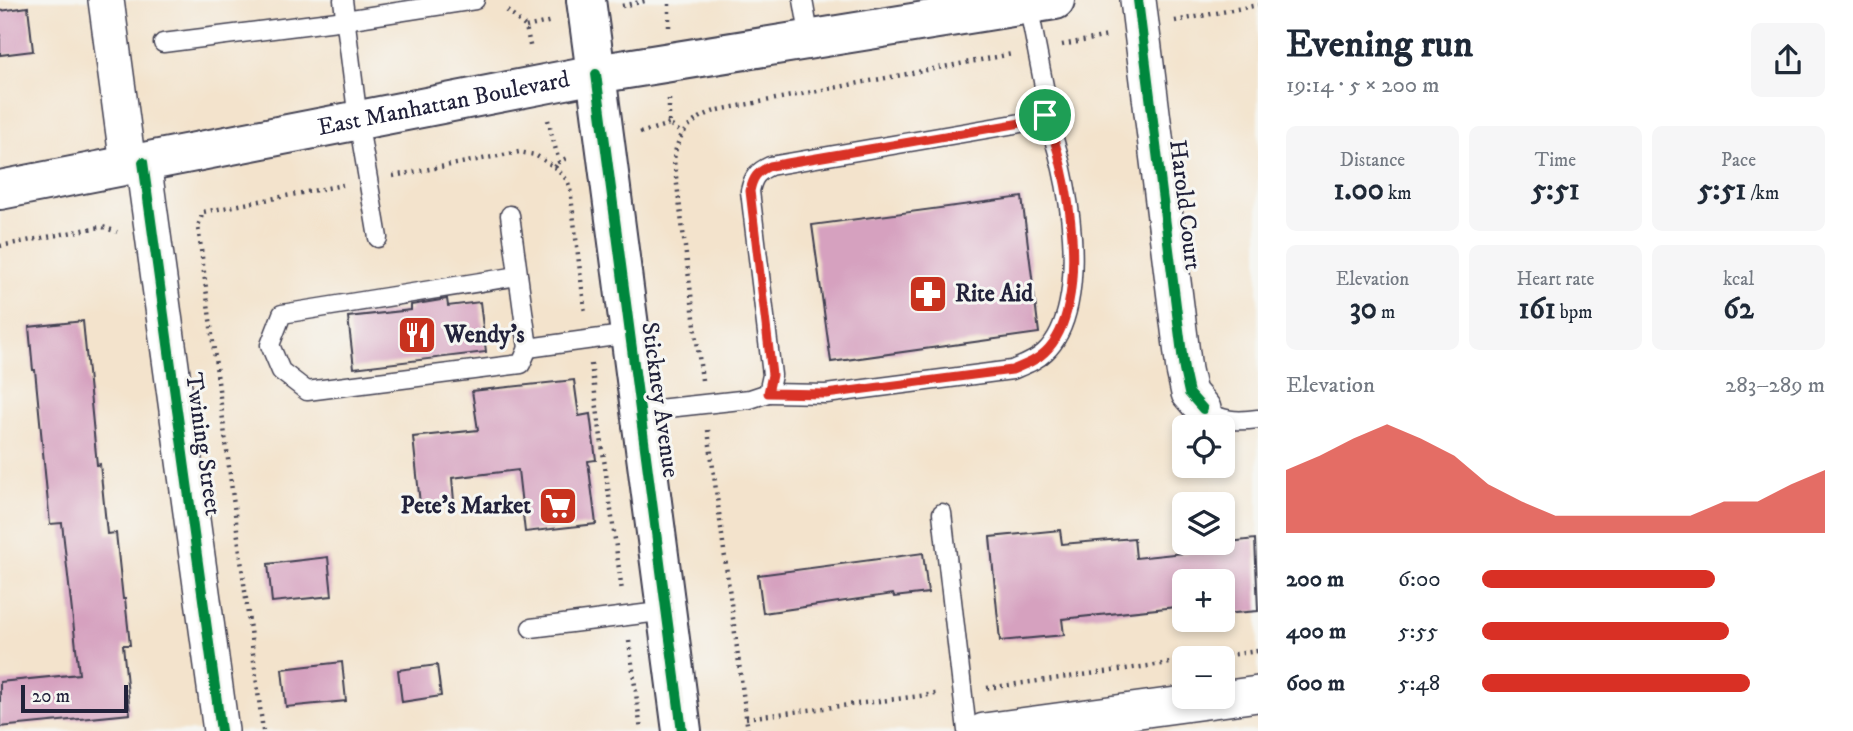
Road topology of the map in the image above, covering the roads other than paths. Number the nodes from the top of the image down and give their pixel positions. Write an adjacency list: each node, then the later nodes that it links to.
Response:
1 (106, 0): 14 (street, Twining Street)
2 (343, 0): 8 (lane)
3 (475, 0): 8 (lane)
4 (586, 0): 11 (main road, Stickney Avenue)
5 (803, 0): 9 (lane)
6 (1042, 2): 9 (main road, East Manhattan Boulevard); 12 (lane)
7 (1140, 15): 22 (street, Harold Court)
8 (345, 20): 10 (lane); 13 (lane)
9 (810, 40): 11 (main road, East Manhattan Boulevard)
10 (163, 43)
11 (596, 74): 13 (main road, East Manhattan Boulevard); 19 (main road, Stickney Avenue)
12 (1045, 115): 21 (lane); 21 (lane)
13 (358, 120): 14 (main road, East Manhattan Boulevard); 17 (lane)
14 (136, 164): 15 (main road, East Manhattan Boulevard); 29 (street, Twining Street)
15 (0, 190)
16 (510, 215): 18 (lane)
17 (378, 238)
18 (518, 276): 20 (lane); 20 (lane)
19 (630, 334): 20 (lane); 23 (main road, Stickney Avenue)
20 (528, 348)
21 (768, 393): 23 (lane)
22 (1203, 410): 24 (lane)
23 (640, 411): 26 (main road, Stickney Avenue)
24 (1258, 419)
25 (942, 513): 31 (lane)
26 (667, 611): 27 (lane); 30 (main road, Stickney Avenue)
27 (531, 628)
28 (1258, 694): 32 (street)
29 (221, 731)
30 (682, 731)
31 (967, 731)
32 (984, 731)

